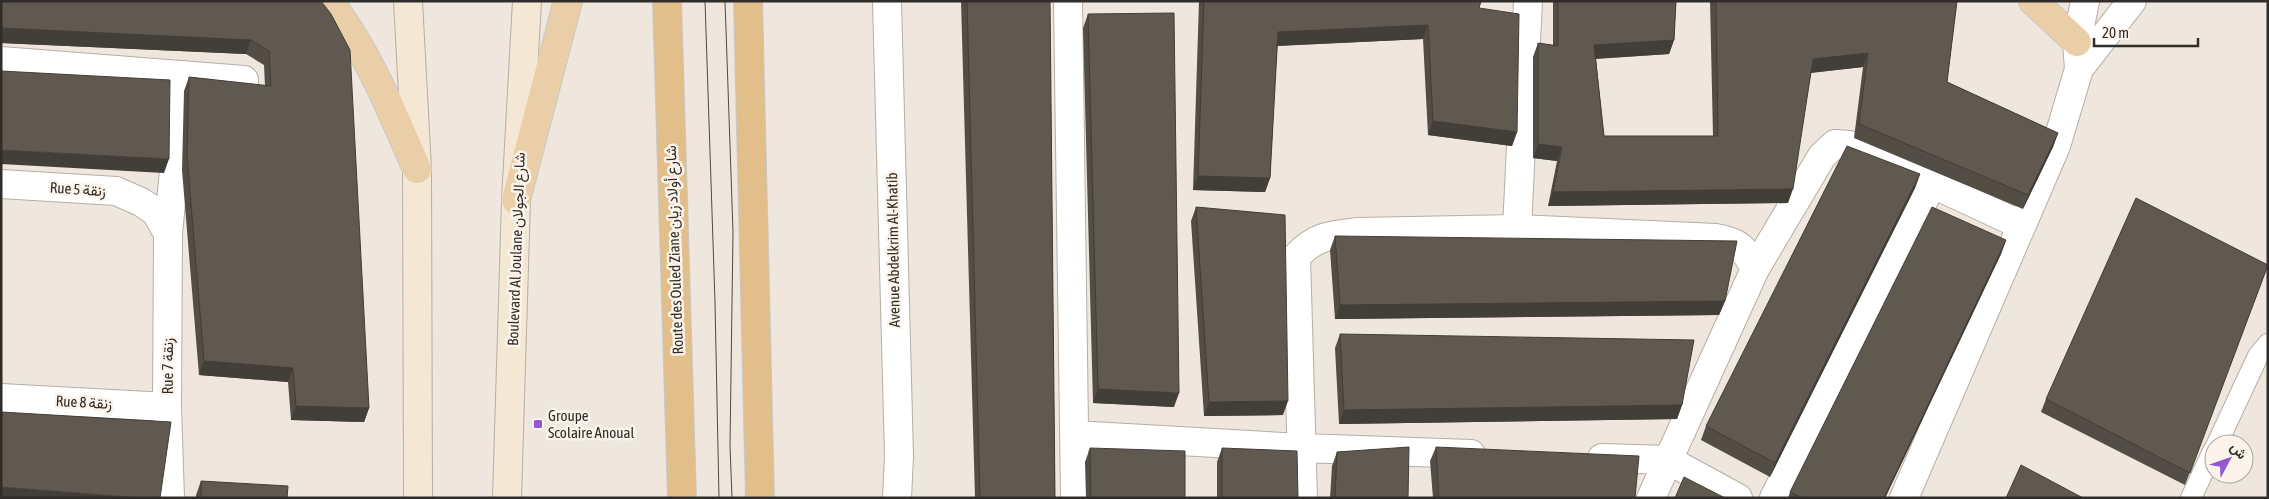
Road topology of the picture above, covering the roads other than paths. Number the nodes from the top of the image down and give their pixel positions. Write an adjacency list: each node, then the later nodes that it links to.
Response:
1 (329, 1): 18 (main road)
2 (408, 1): 18 (main road)
3 (527, 1): 21 (main road, Boulevard Al Joulane شارع الجولان)
4 (568, 1): 21 (main road)
5 (667, 1): 39 (highway, Route des Ouled Ziane شارع أولاد زيان)
6 (748, 1): 40 (highway)
7 (887, 1): 41 (street, Avenue Abdelkrim Al-Khatib)
8 (1068, 1): 30 (street)
9 (1528, 1): 23 (street)
10 (2033, 1): 13 (main road)
11 (2085, 1): 13 (street)
12 (2132, 1): 15 (street)
13 (2077, 42): 15 (street)
14 (1, 61): 16 (street)
15 (2079, 69): 22 (street)
16 (183, 75): 17 (street); 24 (street, Rue 7 زنقة)
17 (244, 80)
18 (416, 169): 37 (main road)
19 (1, 184): 24 (street, Rue 5 زنقة)
20 (1932, 184): 22 (street); 25 (street); 46 (street)
21 (516, 200): 38 (main road, Boulevard Al Joulane شارع الجولان)
22 (2021, 225): 47 (street)
23 (1517, 229): 25 (street); 31 (street)
24 (168, 234): 28 (street, Rue 7 زنقة)
25 (1755, 269): 34 (street)
26 (2268, 344): 29 (lane)
27 (1, 398): 28 (street, Rue 8 زنقة)
28 (167, 407): 36 (street, Rue 7 زنقة)
29 (2222, 434)
30 (1074, 435): 31 (street); 42 (street)
31 (1302, 448): 32 (street); 43 (street)
32 (1500, 455)
33 (1579, 457): 34 (street)
34 (1668, 460): 44 (street); 45 (street)
35 (2204, 471): 48 (lane)
36 (170, 498)
37 (418, 498)
38 (507, 498)
39 (682, 498)
40 (760, 498)
41 (897, 498)
42 (1075, 498)
43 (1303, 498)
44 (1651, 498)
45 (1738, 498)
46 (1774, 498)
47 (1904, 498)
48 (2191, 498)

